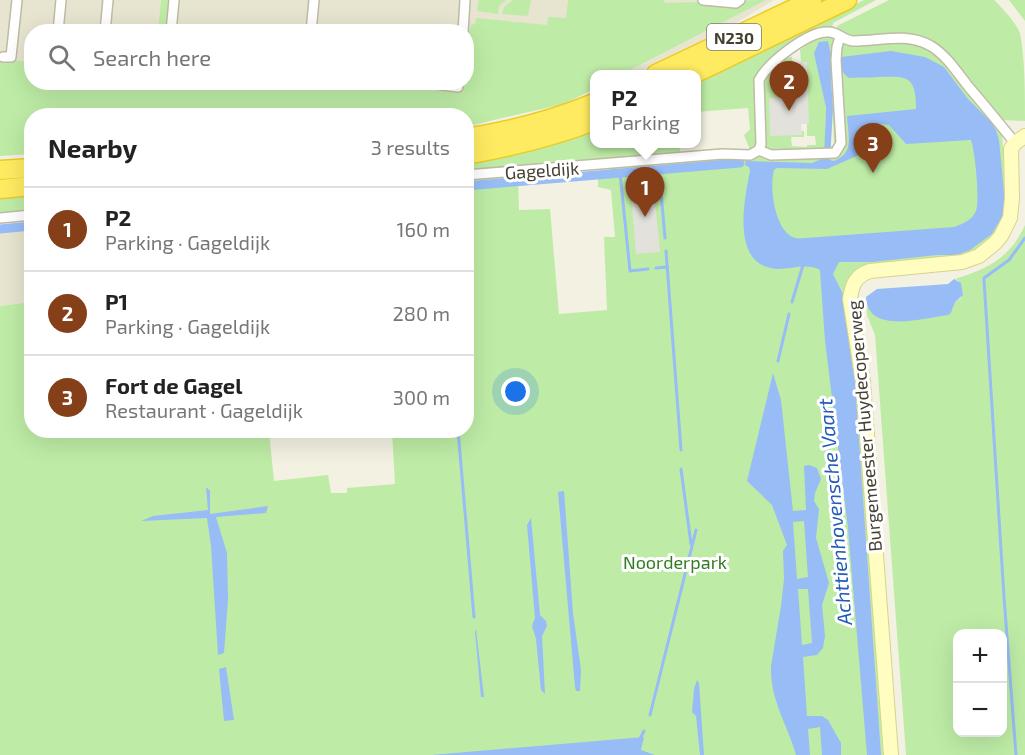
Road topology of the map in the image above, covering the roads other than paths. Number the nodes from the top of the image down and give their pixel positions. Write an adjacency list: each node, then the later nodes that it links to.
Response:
1 (17, 0): 17 (street)
2 (61, 0): 11 (street)
3 (108, 0): 12 (street)
4 (174, 0): 13 (street)
5 (314, 0): 14 (street)
6 (465, 0): 15 (street)
7 (703, 0): 8 (street)
8 (740, 0)
9 (812, 0): 18 (highway, N230)
10 (847, 0): 19 (highway, N230)
11 (59, 24)
12 (106, 24)
13 (172, 24)
14 (312, 24)
15 (464, 24)
16 (840, 37): 23 (street); 24 (street); 24 (street, Gageldijk)
17 (3, 57)
18 (666, 70)
19 (701, 72)
20 (590, 104): 22 (highway)
21 (590, 122): 25 (highway)
22 (474, 137)
23 (1020, 140): 33 (street, Burgemeester Huydecoperweg)
24 (759, 150): 28 (street, Gageldijk)
25 (474, 154)
26 (24, 168): 27 (highway)
27 (0, 170)
28 (474, 174)
29 (24, 187): 30 (highway)
30 (0, 189)
31 (24, 216): 32 (street)
32 (0, 218)
33 (891, 755)

